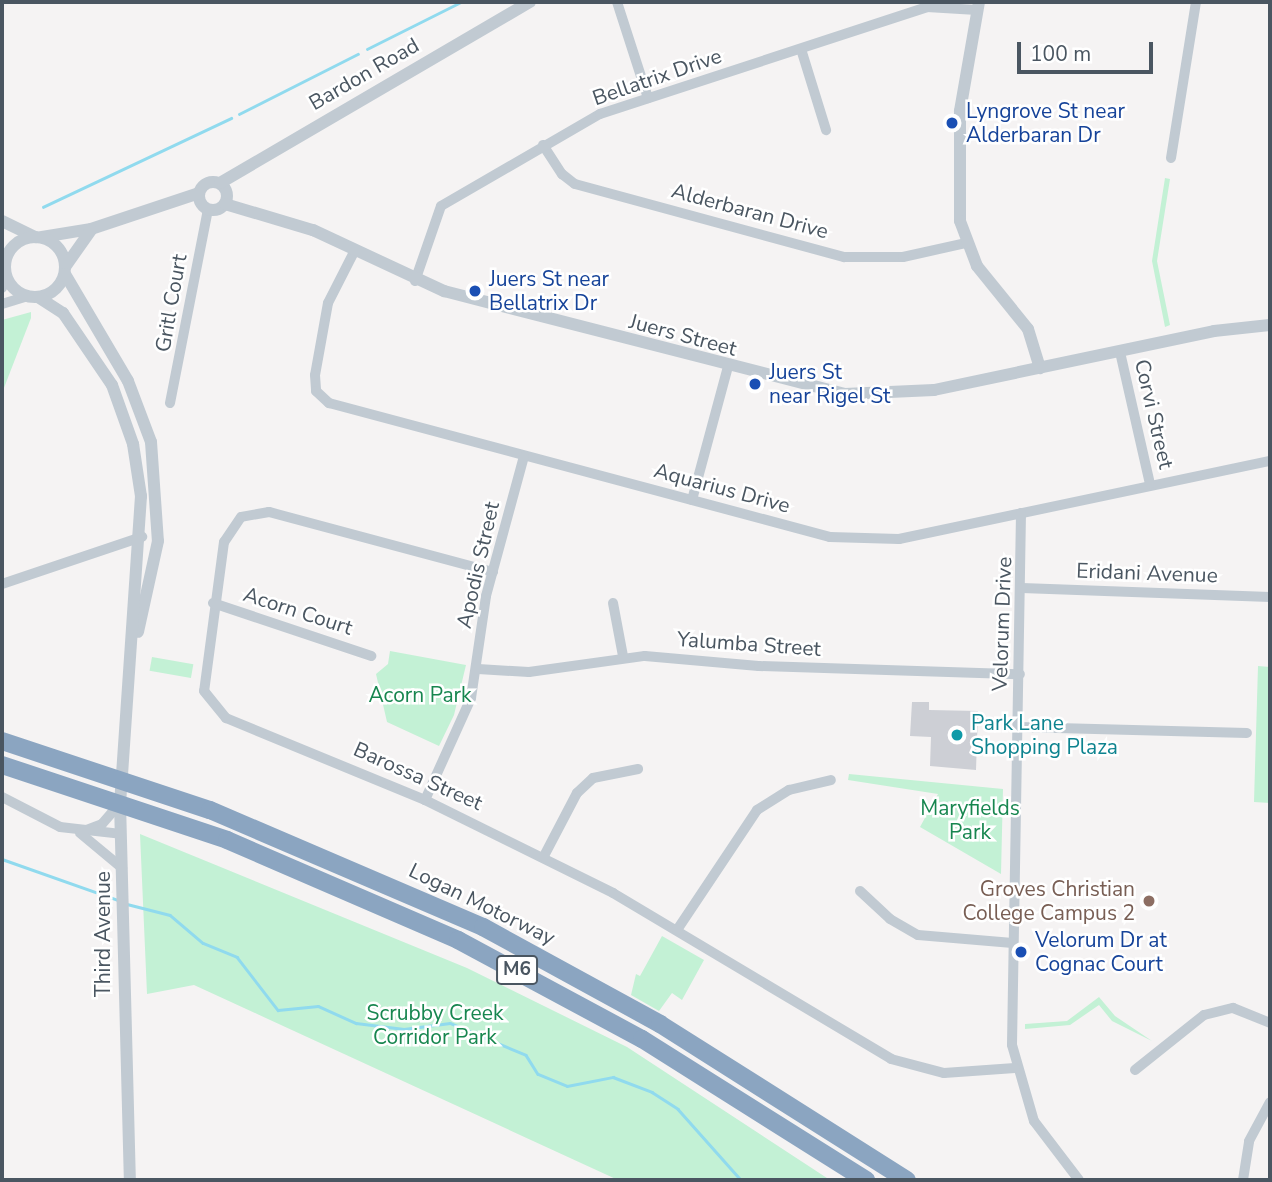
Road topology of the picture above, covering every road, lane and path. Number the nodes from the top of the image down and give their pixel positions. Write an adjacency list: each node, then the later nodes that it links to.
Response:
1 (530, 2): 10 (street, Bardon Road)
2 (617, 2): 6 (street)
3 (1196, 2): 9 (street)
4 (978, 6): 5 (street, Bellatrix Drive); 17 (street)
5 (800, 49): 6 (street, Bellatrix Drive); 7 (street)
6 (648, 98): 8 (street, Bellatrix Drive)
7 (827, 130)
8 (543, 145): 17 (street, Alderbaran Drive); 22 (street, Bellatrix Drive)
9 (1171, 158)
10 (220, 183): 11 (street); 12 (street)
11 (199, 193): 13 (street); 15 (street)
12 (225, 204): 13 (street); 18 (street, Juers Street)
13 (208, 210): 30 (street, Gritl Court)
14 (2, 221): 16 (street)
15 (92, 229): 16 (street); 20 (street)
16 (38, 237): 19 (street); 20 (street)
17 (966, 243): 29 (street)
18 (354, 252): 22 (street, Juers Street); 31 (street, Aquarius Drive)
19 (4, 253): 21 (street)
20 (65, 270): 24 (street); 47 (street, Third Avenue)
21 (6, 273): 23 (street); 24 (street)
22 (415, 281): 28 (street, Juers Street)
23 (2, 288)
24 (34, 296): 25 (street); 36 (street, Third Avenue)
25 (2, 304)
26 (1270, 325): 27 (street, Juers Street)
27 (1120, 352): 29 (street, Juers Street); 33 (street, Corvi Street)
28 (728, 368): 29 (street, Juers Street); 34 (street)
29 (1040, 368)
30 (170, 403)
31 (524, 456): 34 (street, Aquarius Drive); 37 (street, Apodis Street)
32 (1270, 461): 33 (street, Aquarius Drive)
33 (1150, 484): 35 (street, Aquarius Drive)
34 (692, 500): 35 (street, Aquarius Drive)
35 (1021, 513): 39 (street, Velorum Drive)
36 (142, 537): 38 (street); 47 (street, Third Avenue)
37 (493, 572): 41 (street, Barossa Street); 45 (street, Apodis Street)
38 (2, 584)
39 (1022, 588): 40 (street, Eridani Avenue); 46 (street, Velorum Drive)
40 (1270, 597)
41 (213, 603): 43 (street, Acorn Court); 55 (street, Barossa Street)
42 (613, 603): 44 (street)
43 (371, 656)
44 (623, 656): 45 (street, Yalumba Street); 46 (street, Yalumba Street)
45 (478, 669): 55 (street, Apodis Street)
46 (1020, 674): 48 (street, Velorum Drive)
47 (127, 687): 56 (street, Third Avenue)
48 (1019, 727): 49 (street); 63 (street, Velorum Drive)
49 (1247, 733)
50 (2, 741): 70 (highway, Logan Motorway / M6)
51 (2, 765): 69 (highway, Logan Motorway / M6)
52 (638, 769): 59 (street)
53 (831, 780): 62 (street)
54 (2, 797): 57 (street)
55 (425, 800): 59 (street, Barossa Street)
56 (120, 803): 57 (street); 58 (street, Third Avenue)
57 (80, 833): 58 (street); 60 (street)
58 (121, 834): 60 (street, Third Avenue)
59 (544, 856): 62 (street, Barossa Street)
60 (122, 868): 68 (street, Third Avenue)
61 (860, 891): 63 (street)
62 (677, 930): 65 (street, Barossa Street)
63 (1013, 943): 65 (street, Velorum Drive)
64 (1270, 1023): 66 (street)
65 (1016, 1068): 71 (street, Velorum Drive)
66 (1135, 1070)
67 (1270, 1102): 72 (street)
68 (130, 1180)
69 (866, 1180)
70 (907, 1180)
71 (1079, 1180)
72 (1243, 1180)

